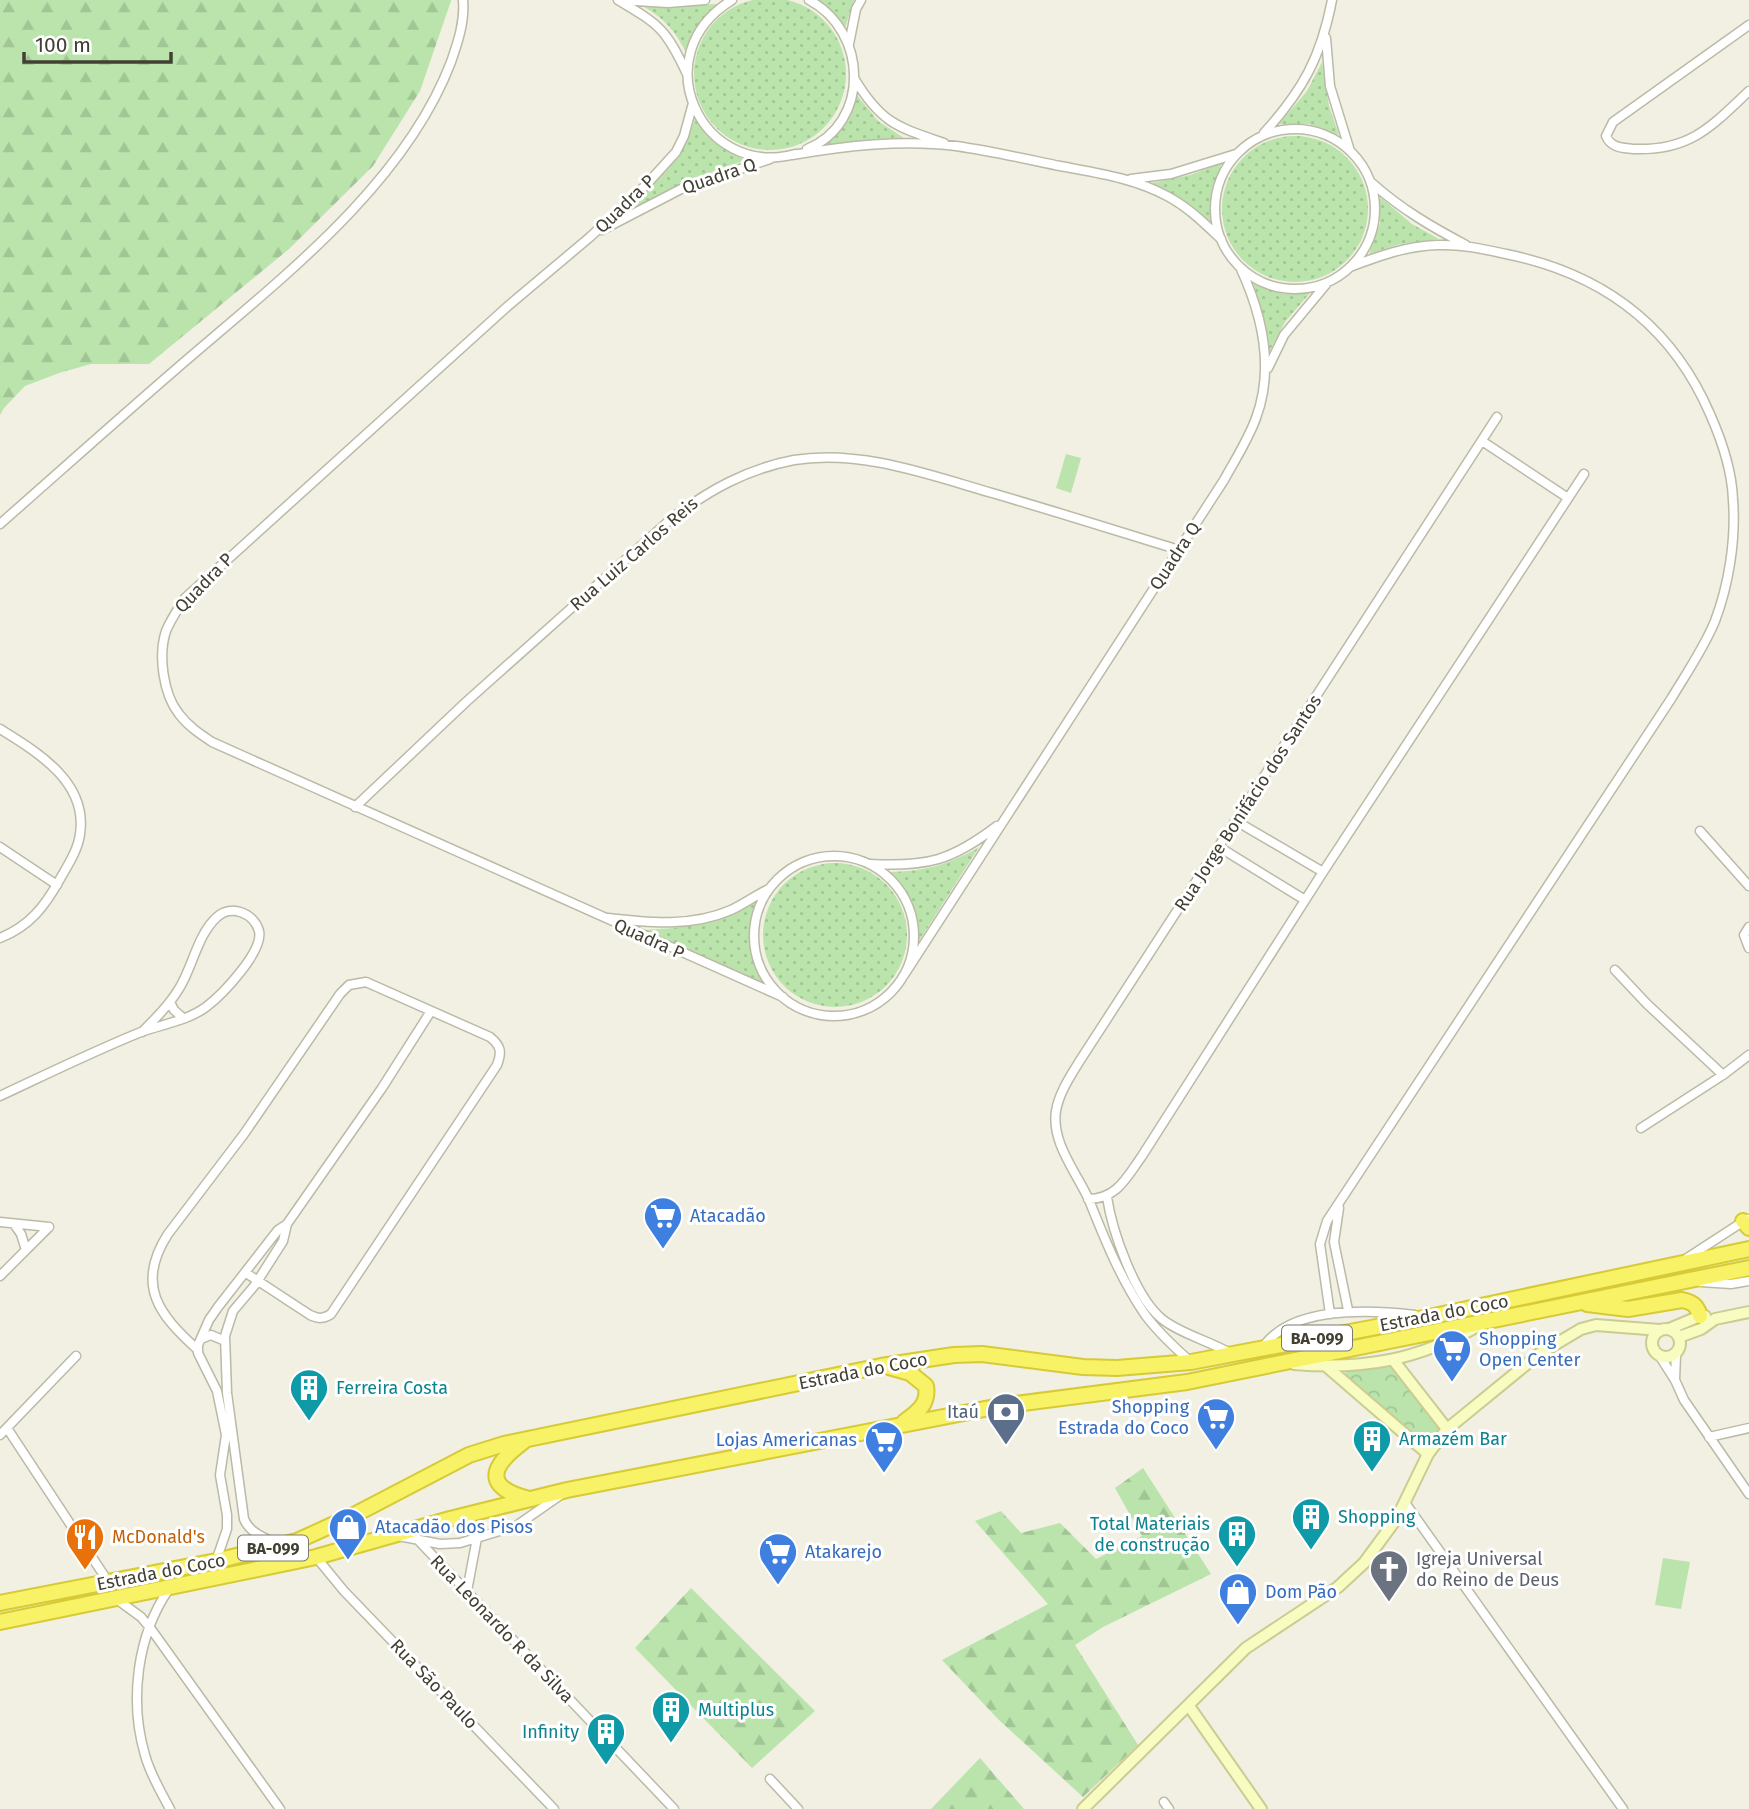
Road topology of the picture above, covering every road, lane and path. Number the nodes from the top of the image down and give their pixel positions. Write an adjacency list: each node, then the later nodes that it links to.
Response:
1 (618, 0): 2 (street); 11 (street)
2 (705, 0)
3 (732, 0): 11 (street)
4 (809, 0): 10 (street)
5 (860, 0): 10 (street)
6 (1332, 0): 9 (street)
7 (466, 2): 34 (street)
8 (1749, 25): 13 (street)
9 (1326, 35): 15 (street); 17 (street)
10 (849, 44): 12 (street)
11 (687, 74): 14 (street)
12 (854, 78): 16 (street); 19 (street)
13 (1749, 91)
14 (692, 103): 20 (street); 23 (street, Quadra P)
15 (1262, 136): 17 (street); 18 (street)
16 (954, 146): 19 (street); 21 (street)
17 (1350, 151): 22 (street)
18 (1236, 154): 21 (street); 24 (street)
19 (792, 155): 20 (street)
20 (775, 157): 23 (street, Quadra Q)
21 (1130, 179): 24 (street)
22 (1371, 183): 25 (street); 27 (street)
23 (590, 237): 37 (street, Quadra P)
24 (1221, 239): 26 (street)
25 (1469, 246): 27 (street); 66 (street)
26 (1240, 267): 28 (street); 29 (street, Quadra Q)
27 (1350, 267): 28 (street)
28 (1328, 282): 29 (street)
29 (1266, 371): 35 (street, Quadra Q)
30 (1497, 418): 31 (street, Rua Jorge Bonifácio dos Santos)
31 (1482, 441): 33 (street); 38 (street, Rua Jorge Bonifácio dos Santos)
32 (1584, 474): 33 (street)
33 (1568, 498): 44 (street)
34 (0, 524)
35 (1180, 550): 37 (street, Rua Luiz Carlos Reis); 39 (street, Quadra Q)
36 (0, 729): 45 (street)
37 (355, 807): 49 (street, Quadra P)
38 (1236, 821): 42 (street, Rua Jorge Bonifácio dos Santos); 44 (street)
39 (1002, 822): 43 (street); 54 (street)
40 (1700, 831): 46 (street)
41 (0, 847): 45 (street)
42 (1219, 847): 48 (street); 65 (street, Rua Jorge Bonifácio dos Santos)
43 (870, 864): 47 (street); 54 (street)
44 (1323, 872): 48 (street)
45 (57, 885): 51 (street)
46 (1749, 886)
47 (769, 889): 49 (street); 55 (street)
48 (1305, 900): 64 (street)
49 (601, 917): 55 (street, Quadra P)
50 (1749, 927): 52 (street)
51 (0, 938)
52 (1747, 946)
53 (1615, 970): 61 (street)
54 (904, 975): 55 (street)
55 (783, 997)
56 (170, 1002): 58 (street); 58 (street); 59 (street)
57 (431, 1011): 70 (street); 81 (street); 102 (street)
58 (183, 1018): 59 (street)
59 (142, 1032): 62 (street)
60 (1749, 1055): 61 (street)
61 (1723, 1075): 63 (street)
62 (0, 1096)
63 (1641, 1128)
64 (1107, 1197): 65 (street); 76 (street)
65 (1088, 1199): 77 (street, Rua Jorge Bonifácio dos Santos)
66 (1341, 1202): 71 (street); 72 (street)
67 (0, 1222): 69 (street)
68 (1747, 1222): 75 (street)
69 (14, 1224): 74 (street); 74 (street)
70 (286, 1224): 79 (street); 81 (street)
71 (1322, 1233): 72 (street); 85 (street)
72 (1334, 1233): 84 (street)
73 (1749, 1249): 75 (highway, Estrada do Coco / BA-099)
74 (26, 1250): 80 (street)
75 (1681, 1262): 92 (highway, Estrada do Coco / BA-099)
76 (1128, 1263): 77 (street); 87 (street)
77 (1119, 1267): 87 (street, Rua Jorge Bonifácio dos Santos)
78 (1749, 1268): 82 (highway, Estrada do Coco / BA-099)
79 (246, 1273): 81 (street); 98 (street)
80 (0, 1276)
81 (257, 1281): 99 (street)
82 (1684, 1281): 83 (street); 86 (highway, Estrada do Coco / BA-099)
83 (1749, 1281)
84 (1344, 1293): 85 (street); 88 (street)
85 (1328, 1298): 90 (street)
86 (1578, 1302): 91 (highway); 94 (highway, Estrada do Coco / BA-099)
87 (1145, 1306): 103 (street); 108 (street)
88 (1348, 1310): 90 (street); 92 (street)
89 (1749, 1312): 93 (street)
90 (1330, 1314): 101 (street)
91 (1700, 1315): 93 (street); 96 (street)
92 (1429, 1317): 101 (highway, Estrada do Coco / BA-099)
93 (1715, 1319): 97 (street)
94 (1488, 1321): 107 (street); 109 (highway, Estrada do Coco / BA-099)
95 (1626, 1328): 96 (street); 100 (street); 118 (street)
96 (1665, 1329): 97 (street); 100 (street)
97 (1679, 1337): 104 (street)
98 (201, 1339): 99 (street); 102 (street)
99 (225, 1341): 112 (street)
100 (1652, 1344): 105 (street)
101 (1262, 1349): 103 (highway, Estrada do Coco / BA-099)
102 (198, 1350): 113 (street)
103 (1232, 1354): 108 (highway, Estrada do Coco / BA-099)
104 (1676, 1354): 105 (street); 114 (street)
105 (1659, 1355): 114 (street)
106 (76, 1356): 116 (street)
107 (1394, 1361): 111 (street); 118 (street)
108 (1191, 1362): 110 (highway, Estrada do Coco / BA-099)
109 (1280, 1363): 111 (street); 115 (highway, Estrada do Coco / BA-099)
110 (881, 1366): 115 (highway); 121 (highway, Estrada do Coco / BA-099)
111 (1326, 1366): 122 (street)
112 (226, 1374): 113 (street); 125 (street)
113 (211, 1377): 126 (street)
114 (1675, 1380): 120 (street)
115 (901, 1425): 123 (highway, Estrada do Coco / BA-099)
116 (7, 1428): 119 (street); 135 (street)
117 (1749, 1428): 120 (street)
118 (1447, 1429): 122 (street)
119 (0, 1435)
120 (1709, 1437): 124 (street)
121 (527, 1439): 127 (highway); 132 (highway, Estrada do Coco / BA-099)
122 (1428, 1454): 128 (street)
123 (567, 1490): 127 (highway, Estrada do Coco / BA-099); 130 (street)
124 (1749, 1494)
125 (241, 1496): 126 (street); 132 (street)
126 (224, 1499): 134 (street)
127 (529, 1499): 129 (highway, Estrada do Coco / BA-099)
128 (1406, 1504): 142 (street); 151 (street)
129 (393, 1534): 131 (street); 133 (highway, Estrada do Coco / BA-099)
130 (477, 1538): 131 (street); 137 (street)
131 (417, 1539): 137 (street, Rua Leonardo R da Silva)
132 (282, 1546): 134 (highway, Estrada do Coco / BA-099)
133 (316, 1556): 136 (highway, Estrada do Coco / BA-099); 146 (street, Rua São Paulo)
134 (216, 1561): 135 (highway, Estrada do Coco / BA-099)
135 (109, 1583): 139 (highway, Estrada do Coco / BA-099)
136 (171, 1586): 138 (highway, Estrada do Coco / BA-099); 141 (street)
137 (467, 1591): 147 (street, Rua Leonardo R da Silva)
138 (115, 1598): 140 (highway, Estrada do Coco / BA-099); 141 (street)
139 (0, 1603)
140 (0, 1622)
141 (150, 1629): 144 (street); 145 (street)
142 (1189, 1706): 149 (street); 150 (street)
143 (770, 1779): 148 (street)
144 (170, 1809)
145 (280, 1809)
146 (554, 1809)
147 (674, 1809)
148 (798, 1809)
149 (1083, 1809)
150 (1261, 1809)
151 (1623, 1809)

